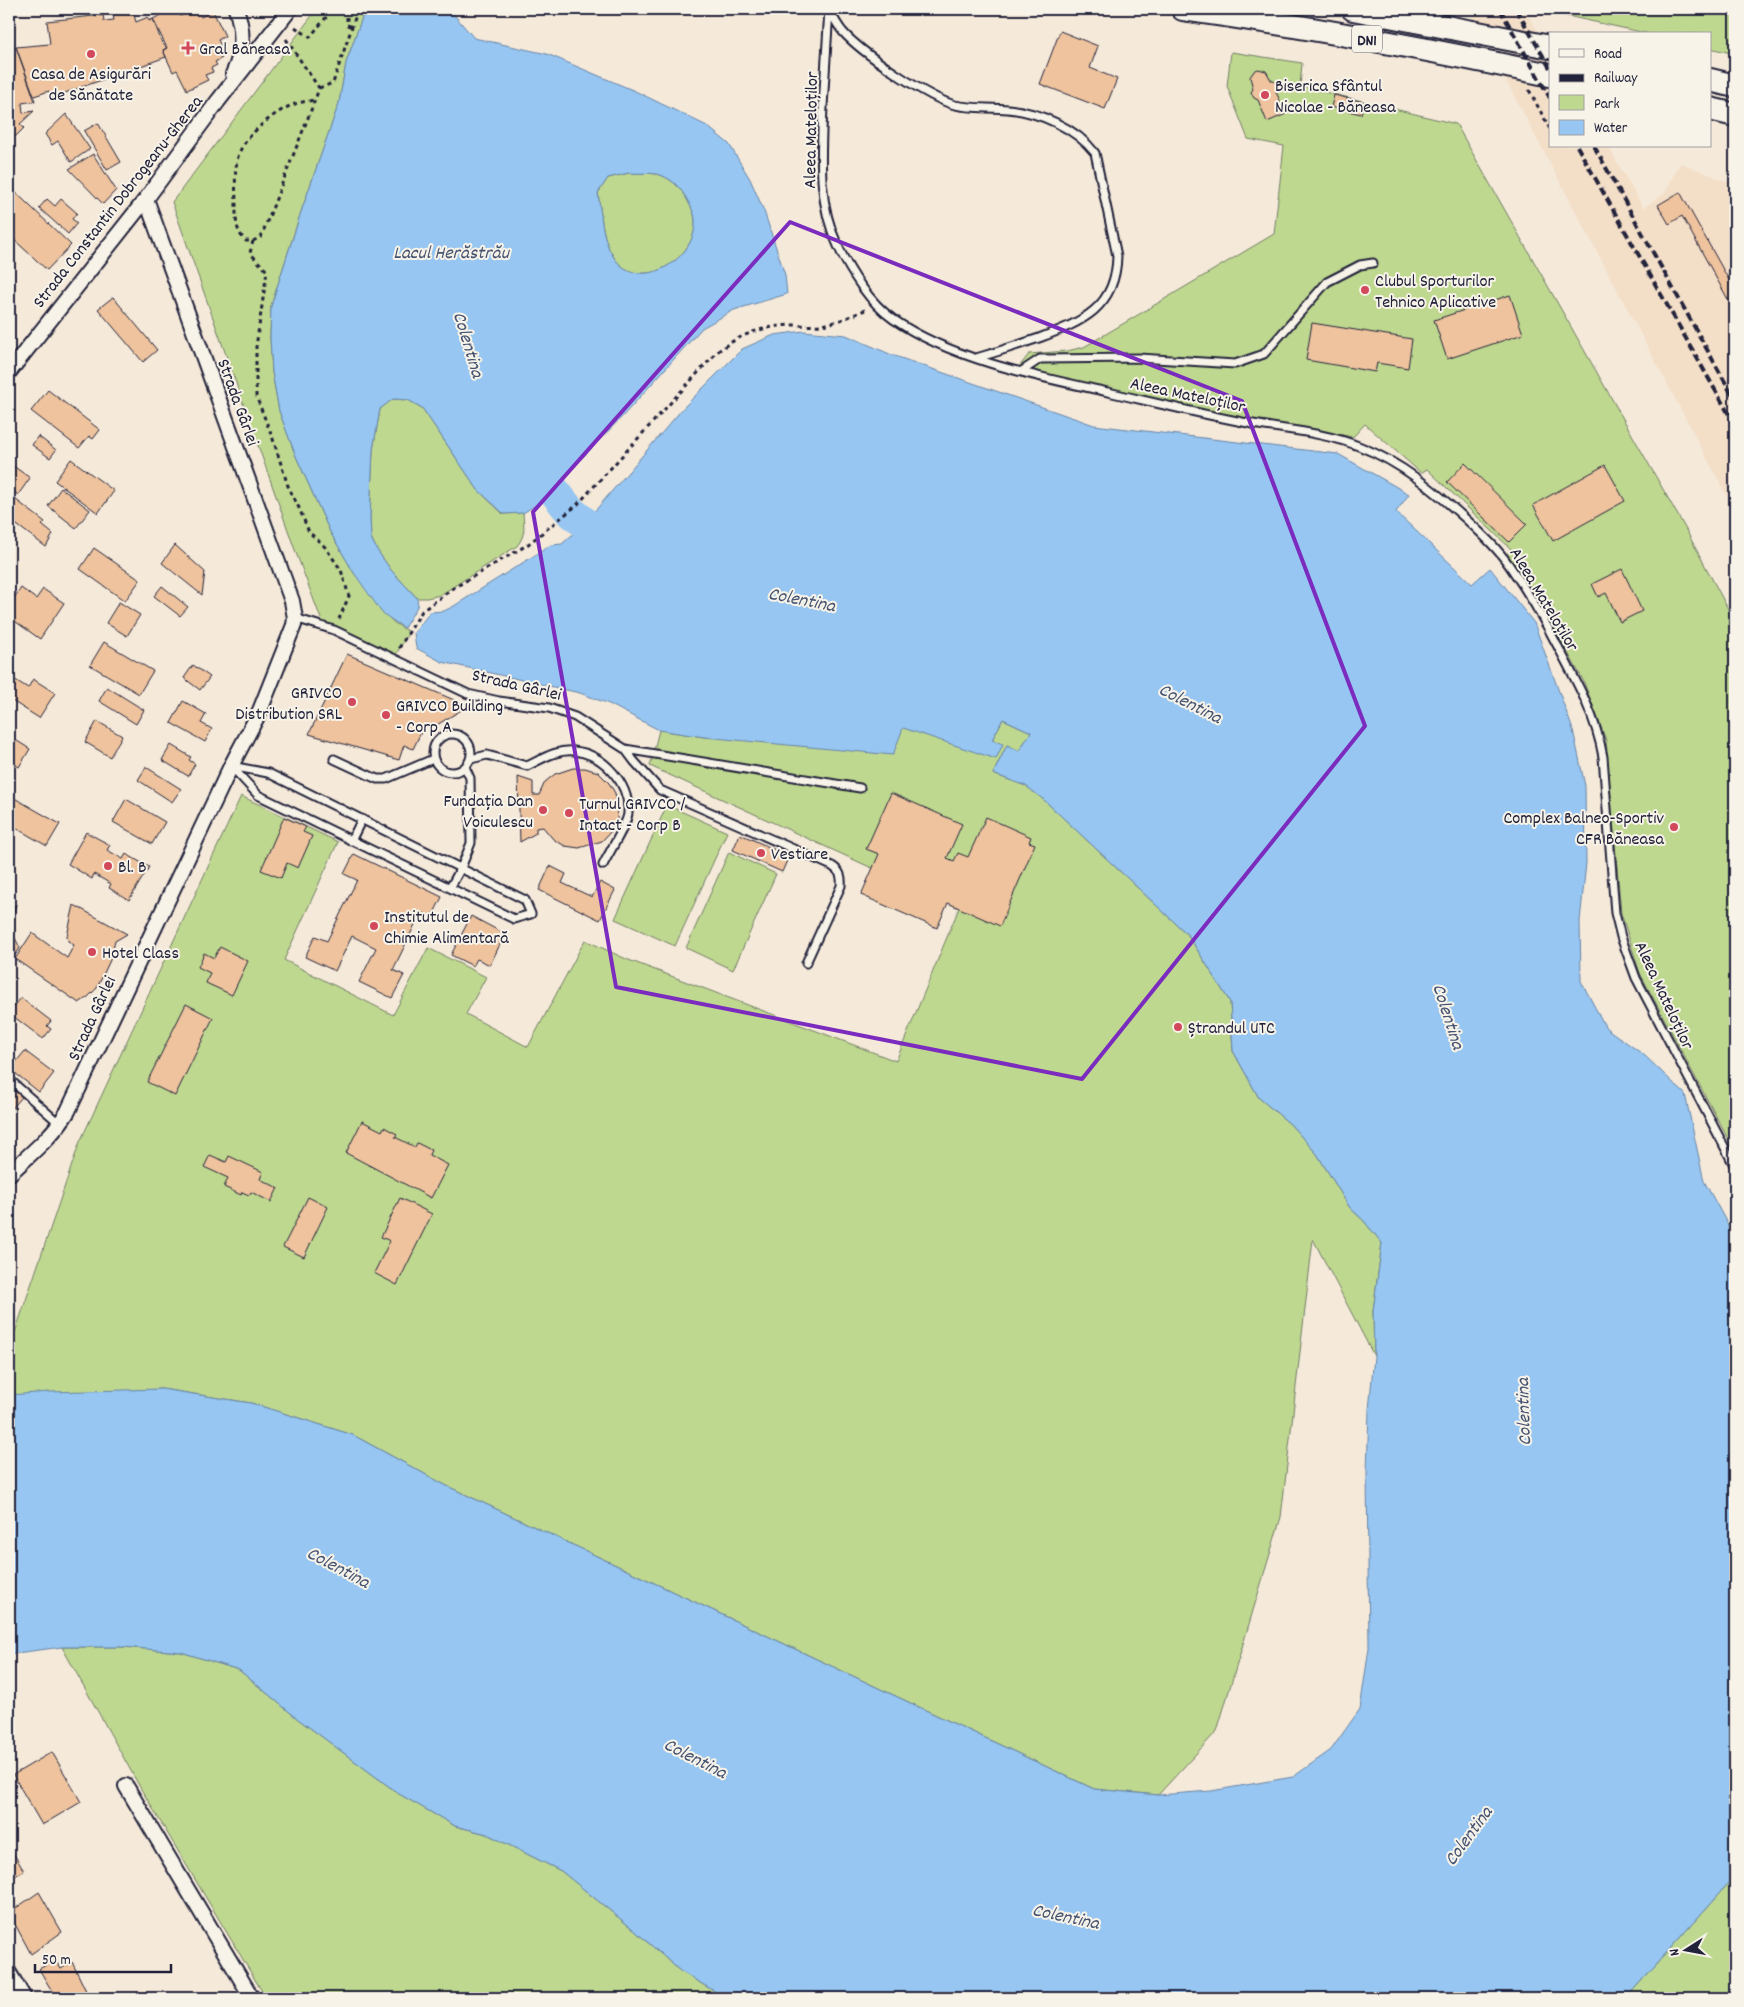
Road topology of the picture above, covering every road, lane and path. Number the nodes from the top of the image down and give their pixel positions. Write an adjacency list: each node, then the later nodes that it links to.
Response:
1 (236, 9): 20 (street, Strada Constantin Dobrogeanu-Gherea)
2 (290, 9): 20 (street, Strada Constantin Dobrogeanu-Gherea)
3 (333, 9): 10 (path)
4 (347, 9): 11 (path)
5 (358, 9): 11 (path)
6 (829, 9): 27 (lane, Aleea Mateloților); 28 (lane, Aleea Mateloților)
7 (1183, 9): 14 (main road, DN1)
8 (1353, 9): 9 (main road, DN1)
9 (1404, 14): 13 (main road, DN1)
10 (293, 25)
11 (353, 27): 18 (path)
12 (284, 36): 18 (path)
13 (1549, 47)
14 (1549, 75)
15 (1712, 80): 17 (main road)
16 (1527, 85): 23 (path)
17 (1735, 86)
18 (319, 88): 19 (path)
19 (315, 100): 25 (path); 25 (path)
20 (218, 101): 24 (street, Strada Constantin Dobrogeanu-Gherea)
21 (1712, 110): 22 (main road)
22 (1735, 115)
23 (1549, 127)
24 (146, 199): 30 (street, Strada Constantin Dobrogeanu-Gherea); 31 (street, Strada Gârlei)
25 (253, 241): 32 (path)
26 (1373, 263): 29 (lane)
27 (877, 305): 28 (lane, Aleea Mateloților); 33 (path)
28 (976, 358): 29 (lane, Aleea Mateloților)
29 (1022, 371): 49 (lane, Aleea Mateloților)
30 (9, 372)
31 (295, 618): 32 (lane, Strada Gârlei); 38 (street, Strada Gârlei)
32 (334, 630): 33 (lane, Strada Gârlei)
33 (394, 658): 34 (lane, Strada Gârlei)
34 (625, 749): 40 (lane); 46 (lane, Strada Gârlei)
35 (334, 759): 36 (lane)
36 (433, 759): 37 (lane); 39 (lane)
37 (471, 759): 39 (lane); 43 (lane)
38 (231, 766): 41 (lane); 42 (lane); 48 (street, Strada Gârlei)
39 (466, 767): 44 (lane)
40 (860, 788)
41 (362, 820): 42 (lane); 44 (lane)
42 (351, 841): 45 (lane)
43 (603, 865)
44 (461, 868): 45 (lane); 45 (lane)
45 (450, 888)
46 (806, 963)
47 (9, 1079): 48 (lane)
48 (60, 1124): 50 (street, Strada Gârlei)
49 (1735, 1167)
50 (9, 1174)
51 (126, 1786): 54 (street)
52 (9, 1973): 53 (street)
53 (24, 1998)
54 (252, 1998)

